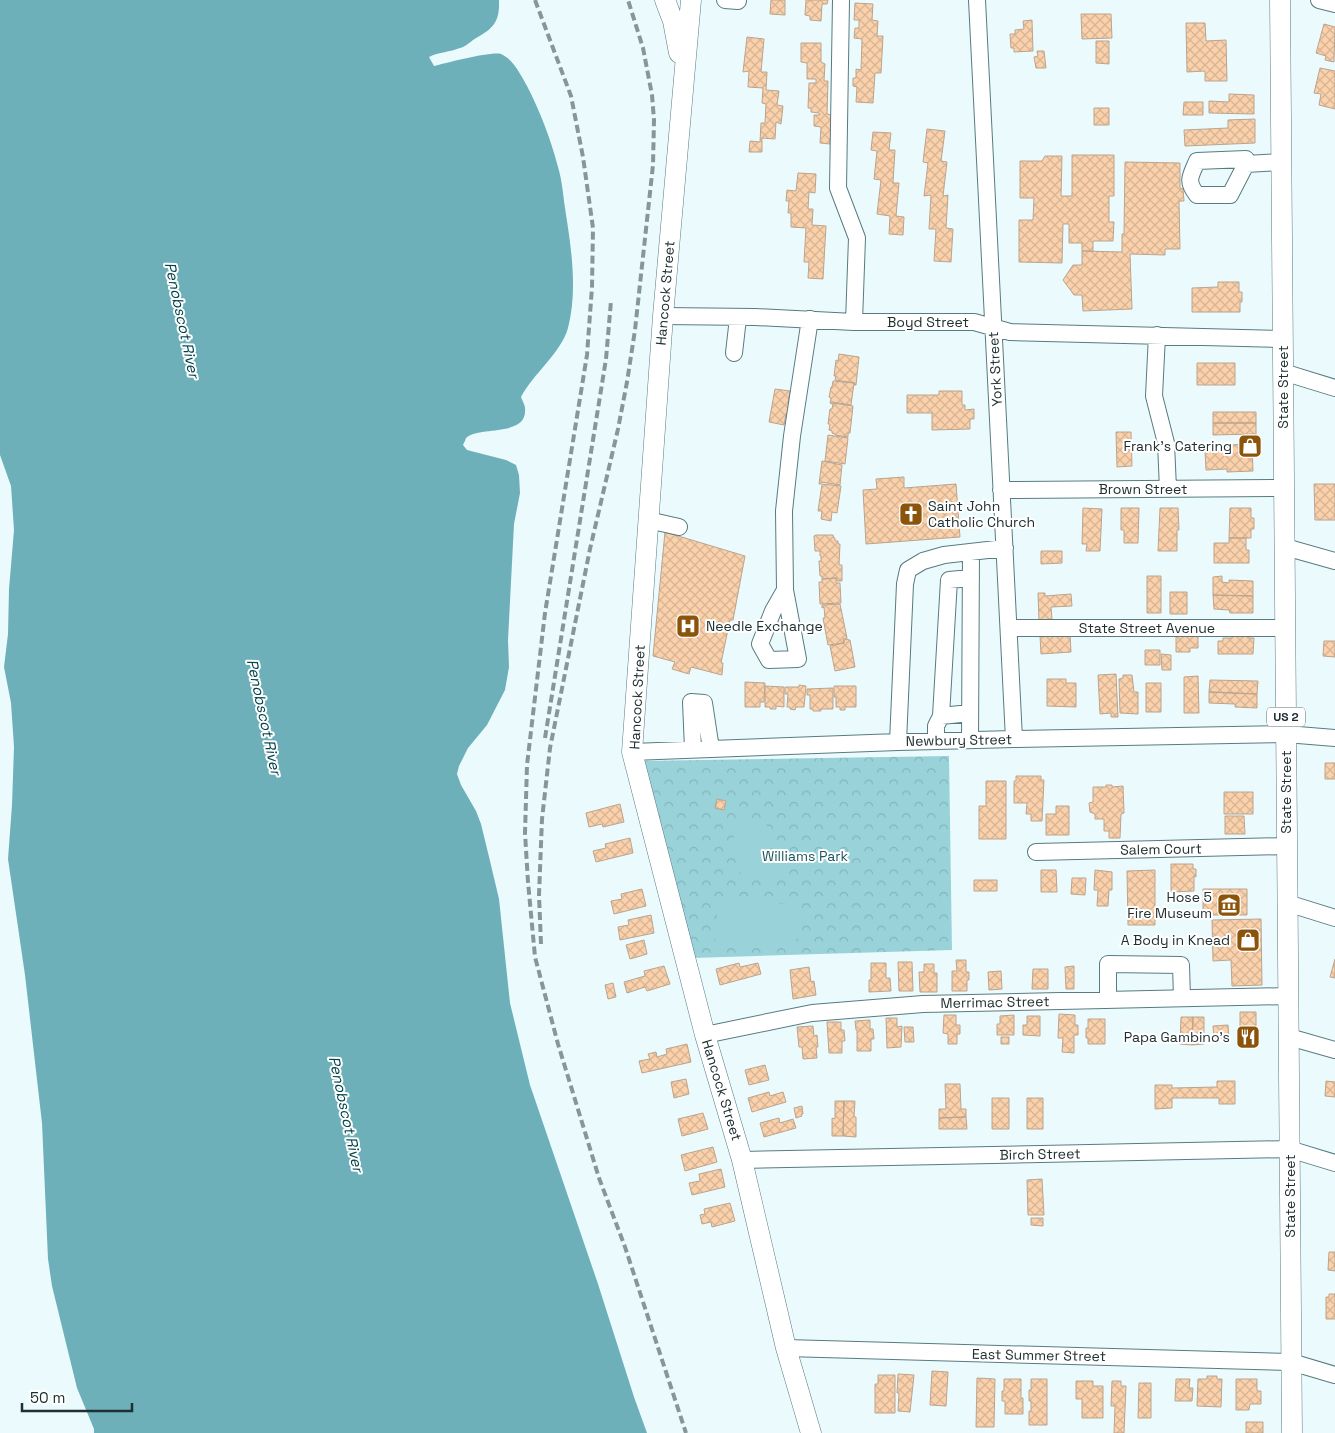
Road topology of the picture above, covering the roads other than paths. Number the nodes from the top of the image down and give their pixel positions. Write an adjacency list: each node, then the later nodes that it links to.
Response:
1 (665, 0): 8 (main road)
2 (691, 0): 8 (main road, Hancock Street)
3 (841, 0): 14 (street)
4 (977, 0): 15 (street, York Street)
5 (1280, 0): 9 (main road, State Street / US 2)
6 (1319, 0): 7 (street)
7 (1335, 4)
8 (682, 87): 11 (main road, Hancock Street)
9 (1282, 162): 10 (street); 17 (main road, State Street / US 2)
10 (1246, 164)
11 (662, 316): 12 (street, Boyd Street); 24 (main road, Hancock Street)
12 (738, 318): 13 (street, Boyd Street); 18 (street)
13 (810, 319): 14 (street, Boyd Street); 31 (street)
14 (854, 322): 15 (street, Boyd Street)
15 (993, 328): 16 (street, Boyd Street); 23 (street, York Street)
16 (1157, 335): 17 (street, Boyd Street); 22 (street)
17 (1283, 339): 19 (main road, State Street / US 2)
18 (734, 353)
19 (1283, 372): 20 (street); 21 (main road, State Street / US 2)
20 (1335, 388)
21 (1284, 488): 22 (street, Brown Street); 26 (main road, State Street / US 2)
22 (1168, 489): 23 (street, Brown Street)
23 (1001, 490): 27 (street, York Street)
24 (648, 520): 25 (street); 44 (main road, Hancock Street)
25 (679, 527)
26 (1284, 547): 29 (street); 33 (main road, State Street / US 2)
27 (1004, 548): 28 (street); 32 (street, York Street)
28 (971, 552): 30 (street); 41 (street)
29 (1335, 561)
30 (971, 578): 34 (street); 35 (street)
31 (785, 590)
32 (1009, 628): 33 (street, State Street Avenue); 38 (street, York Street)
33 (1285, 628): 36 (main road, State Street / US 2)
34 (970, 713): 35 (street); 39 (street)
35 (941, 716): 40 (street)
36 (1286, 734): 37 (street, Newbury Street); 38 (street, Newbury Street); 45 (main road, State Street / US 2)
37 (1335, 738)
38 (1014, 739): 39 (street, Newbury Street)
39 (970, 740): 40 (street, Newbury Street)
40 (936, 741): 41 (street, Newbury Street)
41 (898, 742): 42 (street, Newbury Street)
42 (710, 749): 43 (street, Newbury Street); 43 (street)
43 (693, 750): 44 (street, Newbury Street)
44 (632, 752): 52 (main road, Hancock Street)
45 (1287, 846): 46 (street, Salem Court); 47 (main road, State Street / US 2)
46 (1036, 852)
47 (1288, 903): 48 (street); 49 (main road, State Street / US 2)
48 (1335, 918)
49 (1288, 996): 50 (street, Merrimac Street); 53 (main road, State Street / US 2)
50 (1182, 998): 51 (street, Merrimac Street); 51 (street)
51 (1108, 1000): 52 (street, Merrimac Street)
52 (705, 1035): 56 (main road, Hancock Street)
53 (1289, 1037): 54 (street); 55 (main road, State Street / US 2)
54 (1335, 1050)
55 (1289, 1149): 56 (street, Birch Street); 57 (street, Birch Street); 59 (main road, State Street / US 2)
56 (742, 1160): 58 (main road, Hancock Street)
57 (1335, 1163)
58 (786, 1348): 59 (street, East Summer Street); 61 (main road, Hancock Street)
59 (1291, 1362): 60 (street, East Summer Street); 62 (main road, State Street / US 2)
60 (1335, 1375)
61 (811, 1433)
62 (1292, 1433)

